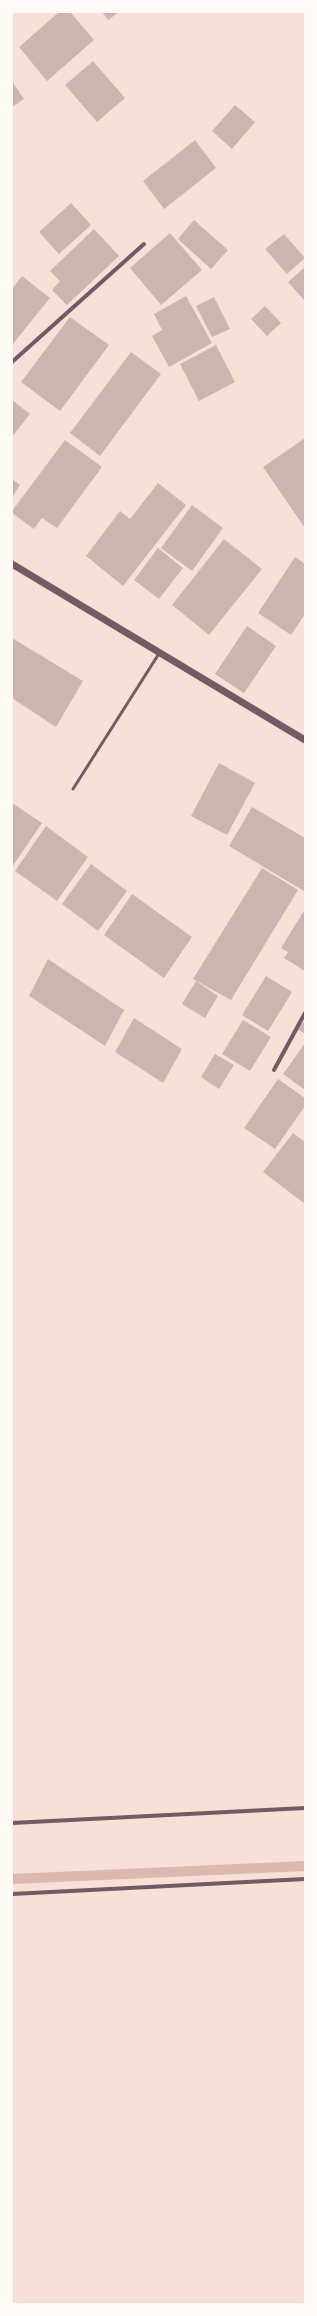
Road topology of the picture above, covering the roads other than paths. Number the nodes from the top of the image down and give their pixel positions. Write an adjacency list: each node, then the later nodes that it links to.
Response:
1 (144, 244): 2 (street)
2 (12, 362)
3 (12, 564): 4 (street)
4 (160, 652): 5 (street); 6 (lane)
5 (305, 740)
6 (73, 789)
7 (305, 1013): 8 (street)
8 (274, 1070)
9 (305, 1808): 10 (street)
10 (12, 1823)
11 (305, 1879): 12 (street)
12 (12, 1894)

